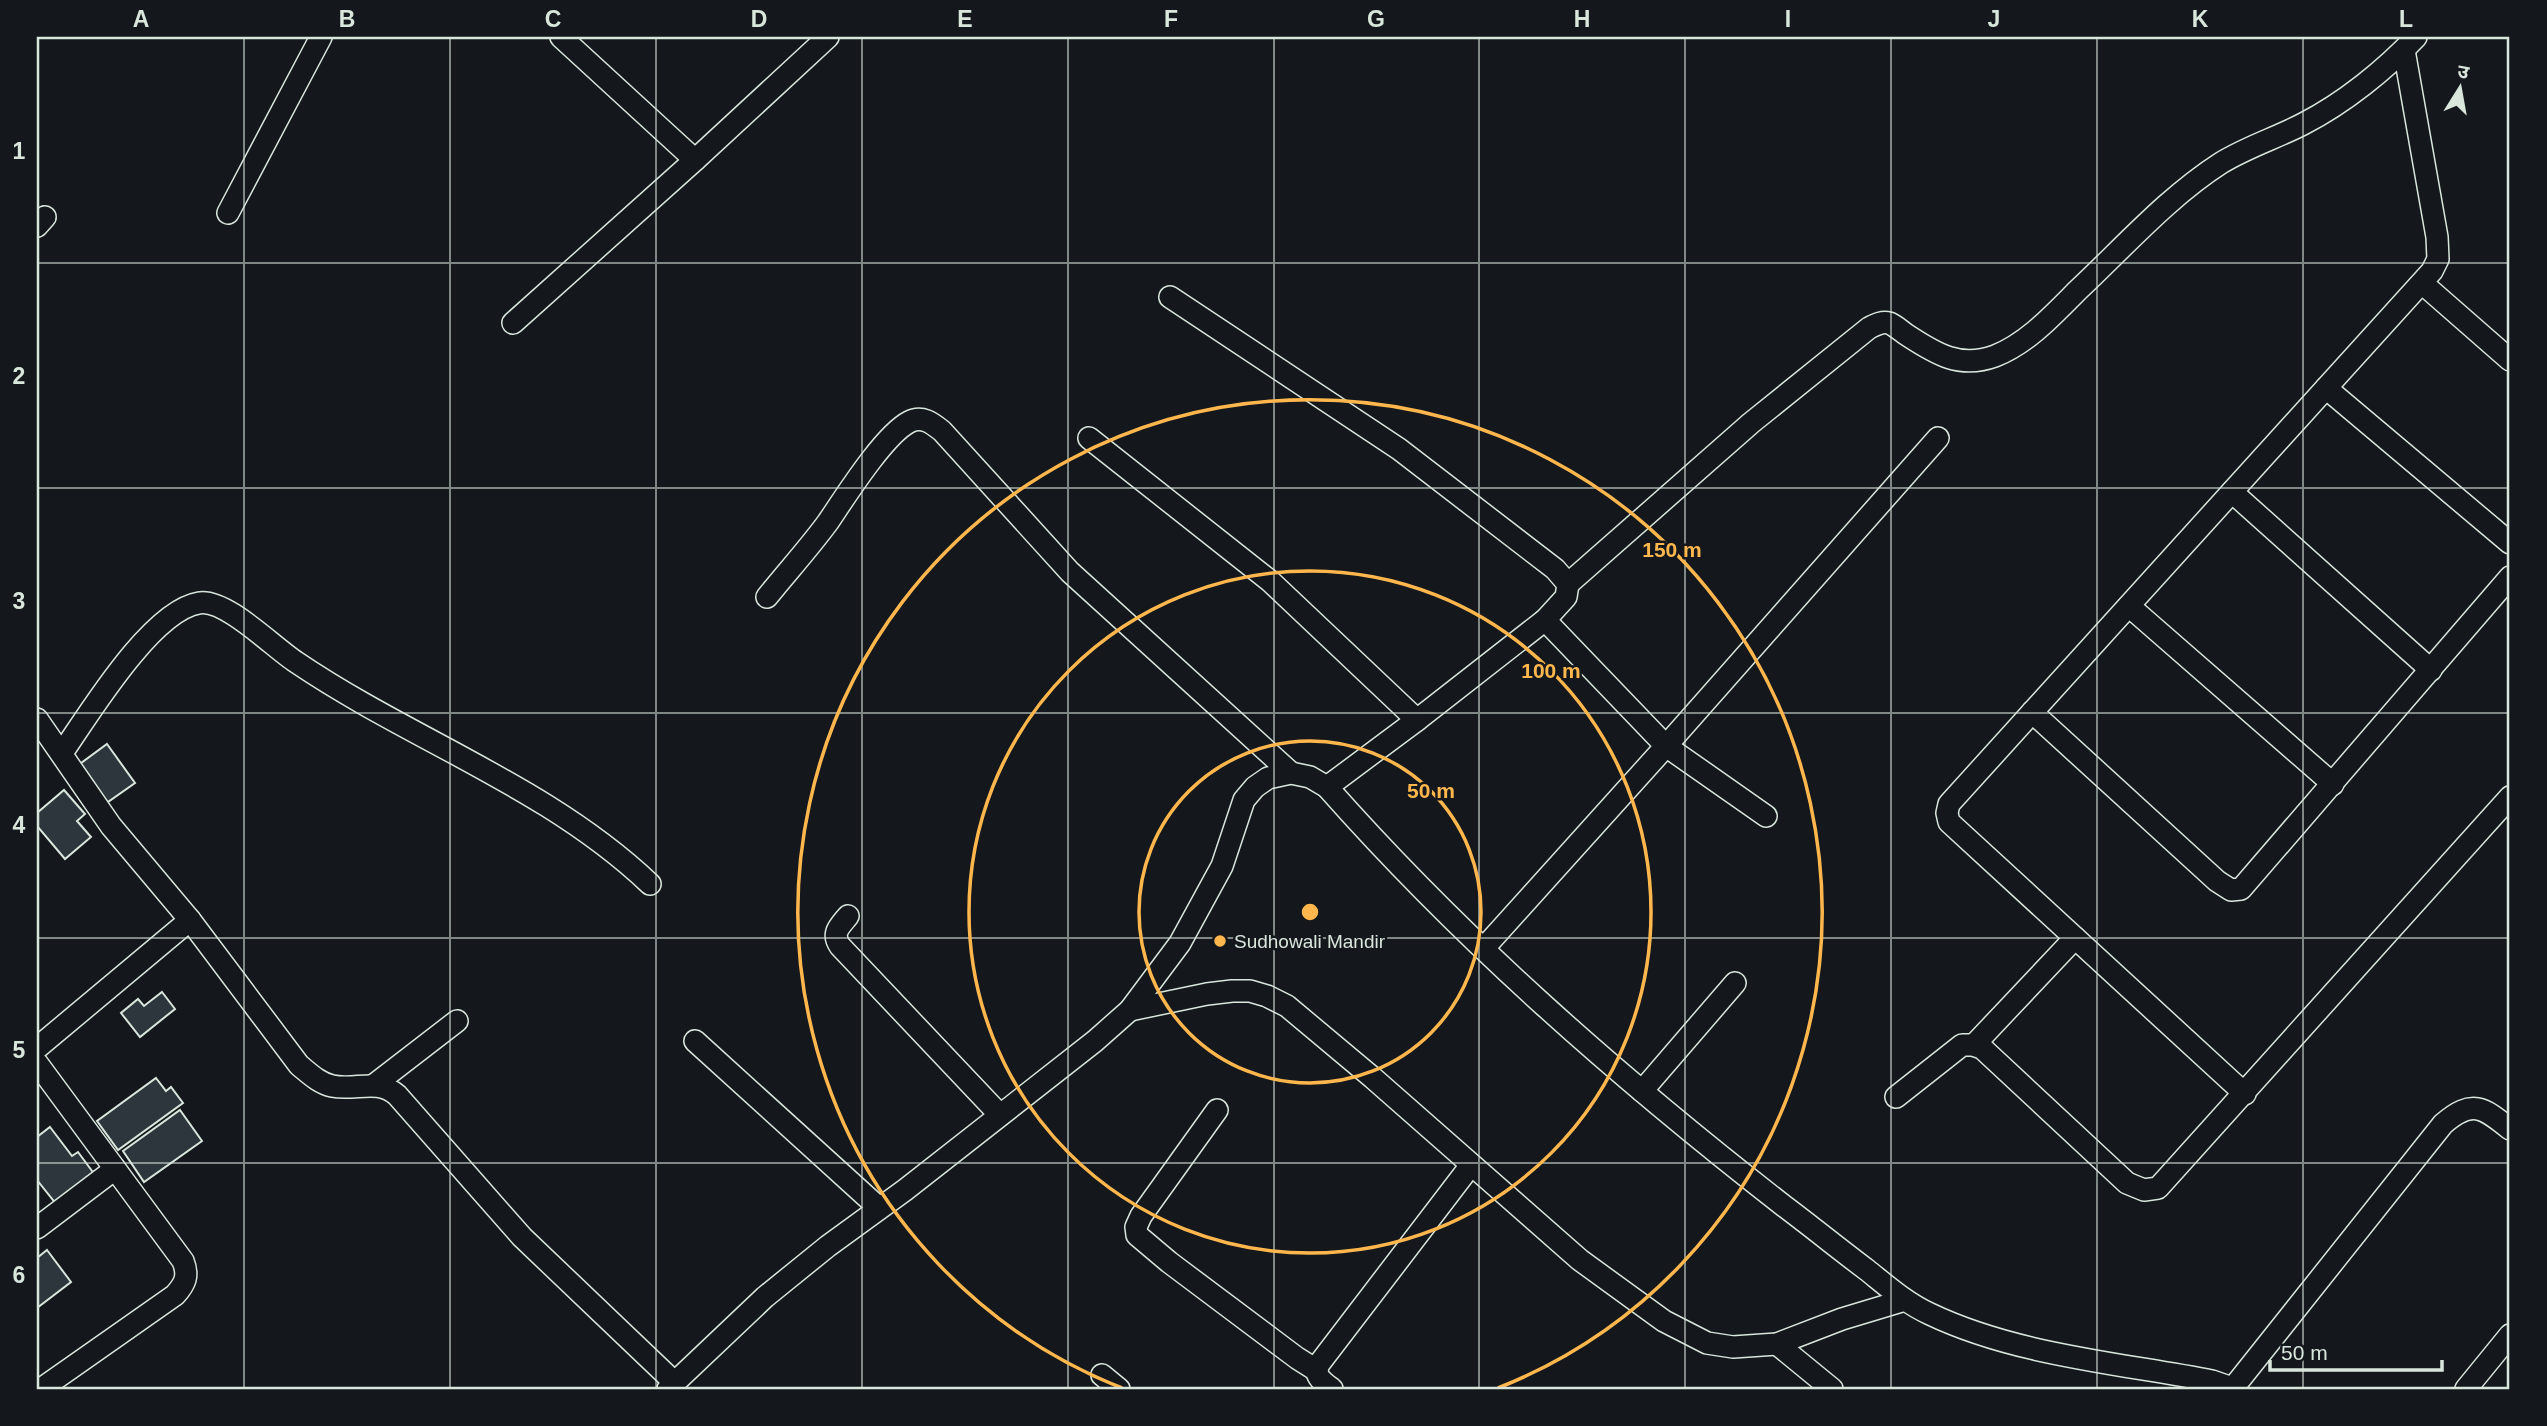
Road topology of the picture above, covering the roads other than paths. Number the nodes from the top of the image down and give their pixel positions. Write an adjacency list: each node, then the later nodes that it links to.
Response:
1 (321, 37): 6 (street)
2 (561, 37): 5 (street)
3 (828, 37): 5 (street)
4 (2410, 43): 7 (street); 17 (street)
5 (695, 160): 9 (street)
6 (228, 213)
7 (2422, 283): 10 (street); 11 (street)
8 (1170, 297): 17 (street)
9 (513, 323)
10 (2510, 360)
11 (2326, 388): 14 (street); 15 (street)
12 (1089, 438): 24 (street)
13 (1938, 438): 25 (street)
14 (2232, 492): 19 (street); 21 (street)
15 (2510, 543)
16 (2510, 577): 21 (street)
17 (1567, 584): 20 (street)
18 (767, 597): 27 (street)
19 (2129, 606): 22 (street); 28 (street)
20 (1545, 620): 24 (street); 25 (street)
21 (2431, 670): 28 (street)
22 (2032, 712): 28 (street); 35 (street)
23 (37, 719): 26 (street)
24 (1417, 720): 29 (street)
25 (1666, 746): 31 (street); 36 (street)
26 (62, 753): 32 (street); 34 (street)
27 (1291, 773): 29 (street); 38 (street)
28 (2333, 784)
29 (1327, 786): 36 (street)
30 (2510, 797): 46 (street)
31 (1766, 816)
32 (650, 884)
33 (848, 916): 49 (street)
34 (190, 920): 42 (street); 44 (street)
35 (2075, 938): 41 (street); 46 (street)
36 (1484, 948): 45 (street)
37 (1735, 983): 45 (street)
38 (1130, 1010): 49 (street); 51 (street)
39 (457, 1021): 44 (street)
40 (695, 1041): 53 (street)
41 (1974, 1045): 46 (street); 47 (street)
42 (37, 1048)
43 (37, 1063): 52 (street)
44 (374, 1085): 61 (street)
45 (1642, 1091): 55 (street)
46 (2245, 1094)
47 (1896, 1097)
48 (1217, 1110): 60 (street)
49 (1000, 1115): 53 (street)
50 (2510, 1129): 64 (street)
51 (1471, 1165): 57 (street); 60 (street)
52 (115, 1169): 54 (street); 59 (street)
53 (878, 1208): 61 (street)
54 (37, 1228)
55 (1905, 1300): 57 (street); 64 (street)
56 (2510, 1335): 65 (street)
57 (1777, 1344): 63 (street)
58 (1102, 1375): 62 (street)
59 (42, 1380)
60 (1324, 1383)
61 (671, 1386)
62 (1119, 1389)
63 (1832, 1389)
64 (2234, 1389)
65 (2466, 1389)

